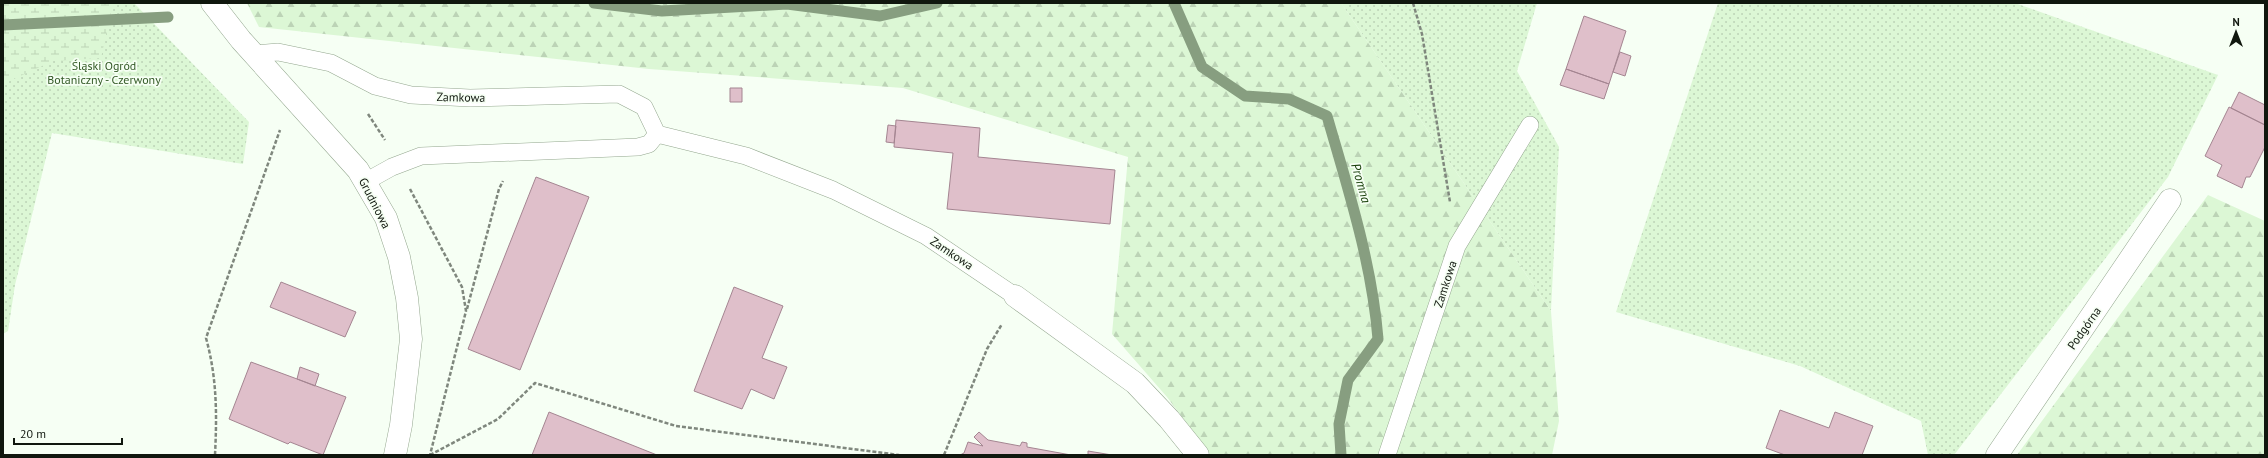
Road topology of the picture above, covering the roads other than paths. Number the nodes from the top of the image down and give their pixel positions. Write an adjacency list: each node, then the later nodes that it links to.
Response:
1 (212, 3): 2 (street, Grudniowa)
2 (253, 54): 4 (lane, Zamkowa); 5 (street, Grudniowa)
3 (1530, 125): 10 (lane, Zamkowa)
4 (657, 134): 5 (lane); 7 (lane, Zamkowa)
5 (365, 182): 8 (street, Grudniowa)
6 (2170, 200): 11 (street, Podgórna)
7 (1015, 296): 9 (street, Zamkowa)
8 (394, 455)
9 (1198, 455)
10 (1388, 455)
11 (1997, 455)

